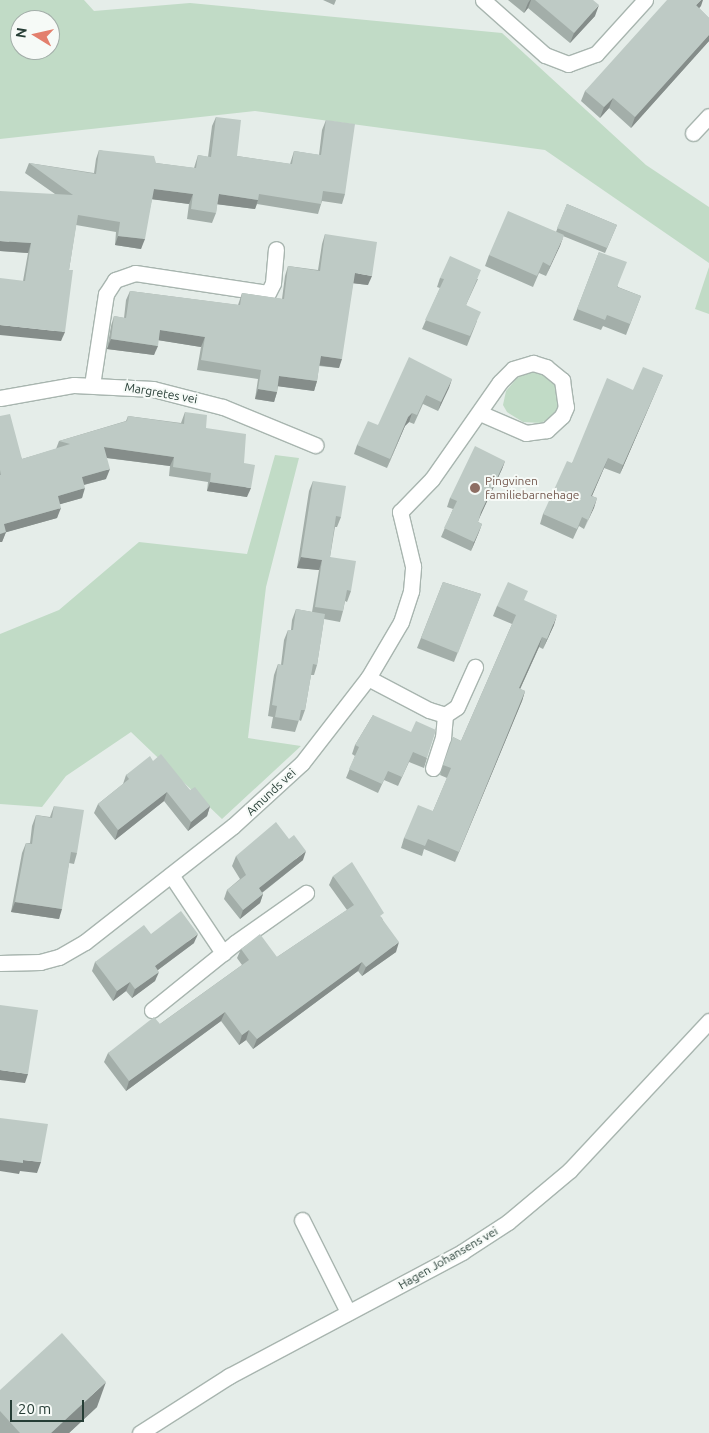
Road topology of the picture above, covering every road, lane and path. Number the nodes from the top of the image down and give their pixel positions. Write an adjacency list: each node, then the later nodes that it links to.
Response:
1 (483, 0): 2 (street)
2 (646, 0)
3 (709, 116): 4 (street)
4 (693, 133)
5 (276, 249): 6 (street)
6 (92, 385): 7 (street, Margretes vei); 9 (street, Margretes vei)
7 (0, 398)
8 (480, 413): 8 (street); 11 (street, Amunds vei)
9 (315, 445)
10 (475, 667): 12 (street)
11 (368, 678): 12 (street); 14 (street, Amunds vei)
12 (445, 715): 13 (street)
13 (433, 768)
14 (171, 875): 16 (street); 17 (street, Amunds vei)
15 (306, 893): 16 (street)
16 (223, 953): 18 (street)
17 (0, 963)
18 (152, 1010)
19 (709, 1021): 21 (street, Hagen Johansens vei)
20 (302, 1220): 21 (street)
21 (348, 1312): 22 (street, Hagen Johansens vei)
22 (140, 1433)

